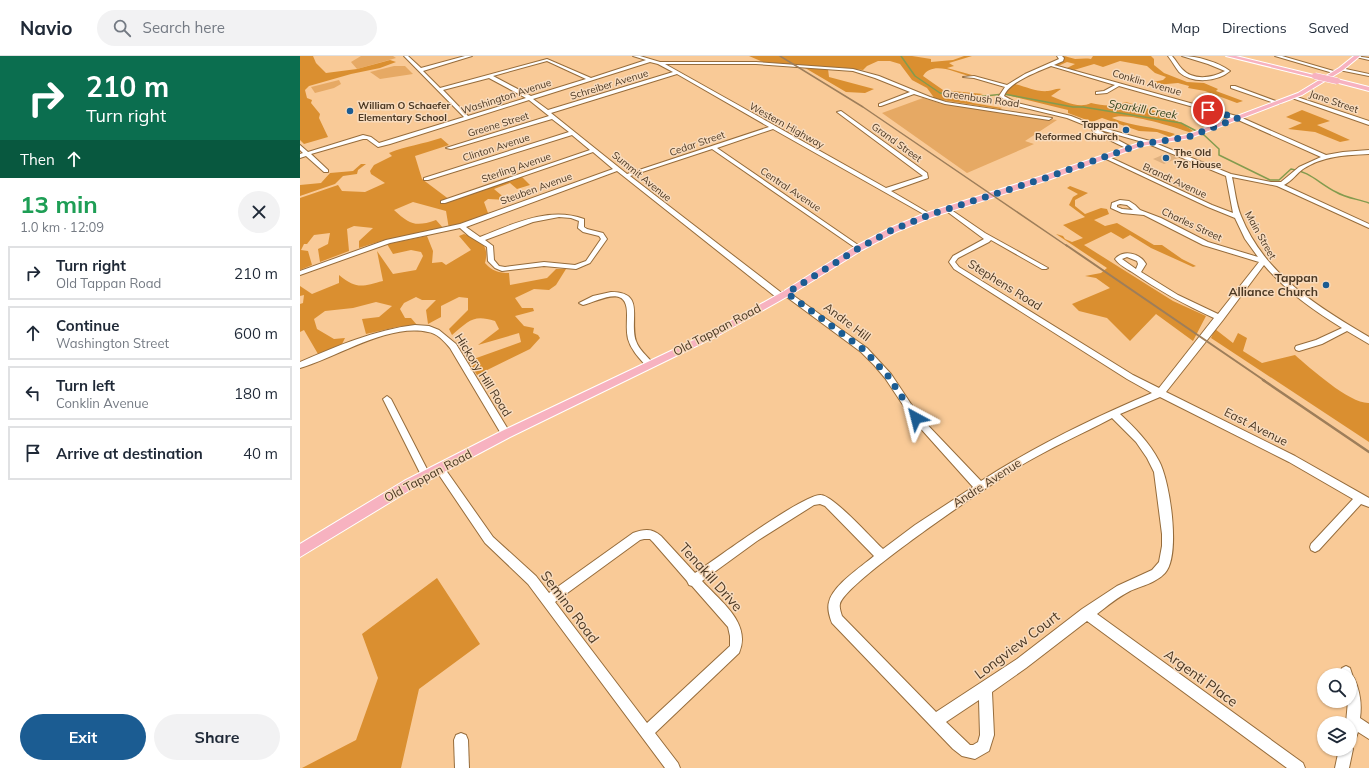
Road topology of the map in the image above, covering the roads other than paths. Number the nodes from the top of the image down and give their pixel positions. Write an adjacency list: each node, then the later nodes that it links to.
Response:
1 (406, 56): 15 (street)
2 (470, 56): 15 (street)
3 (635, 56): 11 (street, Western Highway)
4 (1059, 56): 13 (street)
5 (1170, 56): 6 (street)
6 (1184, 56)
7 (1229, 56): 25 (main road, bridge)
8 (1277, 56): 16 (street)
9 (1357, 56): 10 (street); 14 (main road, Old Tappan Road)
10 (1369, 59)
11 (651, 60): 12 (street, Western Highway); 21 (street, Washington Avenue)
12 (660, 63): 17 (street, Western Highway); 27 (street, Greenbush Road)
13 (1051, 65): 22 (street, Conklin Avenue); 23 (street)
14 (1341, 68): 16 (main road, Old Tappan Road); 18 (street)
15 (420, 70): 26 (street)
16 (1335, 72): 29 (main road, Old Tappan Road)
17 (676, 73): 33 (street, Schreiber Avenue); 42 (street, Western Highway)
18 (1369, 75)
19 (489, 76): 21 (street); 26 (street); 30 (street, Summit Avenue)
20 (965, 77): 23 (street)
21 (590, 79): 30 (street, Washington Avenue)
22 (1119, 84): 28 (street); 38 (street, Conklin Avenue)
23 (1007, 86): 35 (street)
24 (1233, 86): 31 (street)
25 (1369, 88)
26 (439, 90): 37 (street)
27 (915, 92): 32 (street); 39 (street, Greenbush Road)
28 (1098, 93)
29 (1294, 97): 31 (main road, Old Tappan Road); 40 (street, Jane Street)
30 (529, 98): 33 (street, Summit Avenue); 37 (street, Washington Avenue)
31 (1279, 103): 38 (main road, Old Tappan Road)
32 (881, 105)
33 (548, 112): 36 (street, Summit Avenue)
34 (839, 112): 61 (street, Grand Street)
35 (1065, 116): 39 (street); 41 (street)
36 (553, 117): 43 (street, Summit Avenue); 46 (street, Greene Street)
37 (467, 118): 51 (street, Washington Avenue)
38 (1238, 118): 44 (main road, Old Tappan Road); 54 (street, Conklin Avenue)
39 (1074, 122): 41 (street, Greenbush Road)
40 (1369, 123)
41 (1094, 126): 44 (street); 48 (street, Greenbush Road)
42 (773, 127): 47 (street, Cedar Street); 61 (street, Western Highway)
43 (572, 133): 49 (street, Summit Avenue); 59 (street, Clinton Avenue)
44 (1148, 142): 48 (main road, Old Tappan Road); 57 (street)
45 (300, 147): 51 (street)
46 (449, 148)
47 (712, 148): 58 (street, Cedar Street); 71 (street, Central Avenue)
48 (1130, 148): 53 (main road, Old Tappan Road)
49 (594, 150): 55 (street, Summit Avenue); 62 (street, Sterling Avenue)
50 (1369, 152): 54 (street)
51 (308, 154): 52 (street, Washington Avenue); 56 (street)
52 (300, 156)
53 (1105, 157): 63 (main road, Old Tappan Road); 66 (street, Brandt Avenue)
54 (1326, 157): 60 (street)
55 (618, 169): 58 (street, Summit Avenue); 67 (street, Steuben Avenue)
56 (326, 171)
57 (1229, 175): 60 (street); 66 (street, Main Street)
58 (626, 176): 76 (street, Summit Avenue)
59 (426, 179)
60 (1279, 184): 68 (street)
61 (885, 191): 65 (street, Western Highway)
62 (443, 202)
63 (948, 209): 65 (main road, Old Tappan Road); 69 (street)
64 (1137, 211): 72 (street, Charles Street)
65 (929, 215): 71 (main road, Old Tappan Road)
66 (1238, 217): 72 (street, Main Street)
67 (462, 226): 70 (street); 74 (street)
68 (1369, 226)
69 (986, 234): 73 (street); 84 (street, Stephens Road)
70 (481, 239): 70 (street)
71 (859, 248): 76 (main road, Old Tappan Road)
72 (1263, 261): 78 (street, Andre Avenue); 79 (street, Main Street)
73 (1044, 268)
74 (300, 273)
75 (1136, 273): 78 (street)
76 (783, 295): 83 (main road, Old Tappan Road); 91 (street, Andre Hill)
77 (583, 303): 83 (street)
78 (1220, 318): 85 (street, Andre Avenue)
79 (1348, 328): 80 (street, Main Street); 81 (street)
80 (1369, 341)
81 (1300, 348)
82 (300, 365): 88 (street, Hickory Hill Road)
83 (650, 365): 88 (main road, Old Tappan Road)
84 (1130, 377): 85 (street, East Avenue)
85 (1160, 394): 87 (street, Andre Avenue); 92 (street, East Avenue)
86 (387, 399): 90 (street)
87 (1113, 413): 91 (street, Andre Avenue); 98 (street, Longview Court)
88 (506, 434): 89 (main road, Old Tappan Road)
89 (440, 469): 90 (main road, Old Tappan Road); 97 (street, Semino Road)
90 (426, 476): 94 (main road, Old Tappan Road)
91 (980, 487): 95 (street, Andre Avenue)
92 (1364, 501): 93 (street)
93 (1315, 547)
94 (300, 551)
95 (882, 556): 96 (street); 100 (street)
96 (693, 580): 97 (street, Tenakill Drive); 103 (street, Tenakill Drive)
97 (547, 601): 103 (street, Semino Road)
98 (1086, 613): 99 (street, Longview Court); 108 (street, Argenti Place)
99 (984, 688): 100 (street, Longview Court); 100 (street)
100 (935, 721)
101 (1357, 724): 102 (street)
102 (1369, 732)
103 (646, 733): 107 (street, Semino Road)
104 (461, 740): 106 (street)
105 (1345, 756): 109 (street)
106 (462, 768)
107 (673, 768)
108 (1298, 768)
109 (1342, 768)

